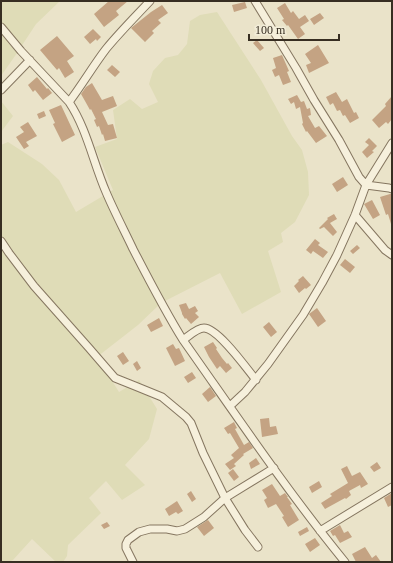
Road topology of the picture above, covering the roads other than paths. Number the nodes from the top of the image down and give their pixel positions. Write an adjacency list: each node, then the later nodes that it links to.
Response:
1 (150, 1): 6 (street)
2 (256, 1): 8 (street)
3 (1, 28): 4 (street)
4 (30, 60): 5 (street); 6 (street)
5 (1, 90)
6 (69, 102): 13 (street)
7 (392, 143): 8 (street)
8 (366, 185): 9 (street); 10 (street)
9 (392, 189)
10 (355, 215): 12 (street); 14 (street)
11 (1, 241): 18 (street)
12 (392, 255)
13 (183, 340): 14 (street); 15 (street)
14 (256, 380): 15 (street)
15 (230, 406): 16 (street)
16 (274, 468): 18 (street); 19 (street)
17 (392, 487): 19 (street)
18 (226, 498): 20 (street); 21 (street)
19 (320, 531): 22 (street)
20 (258, 547)
21 (134, 562)
22 (345, 562)

